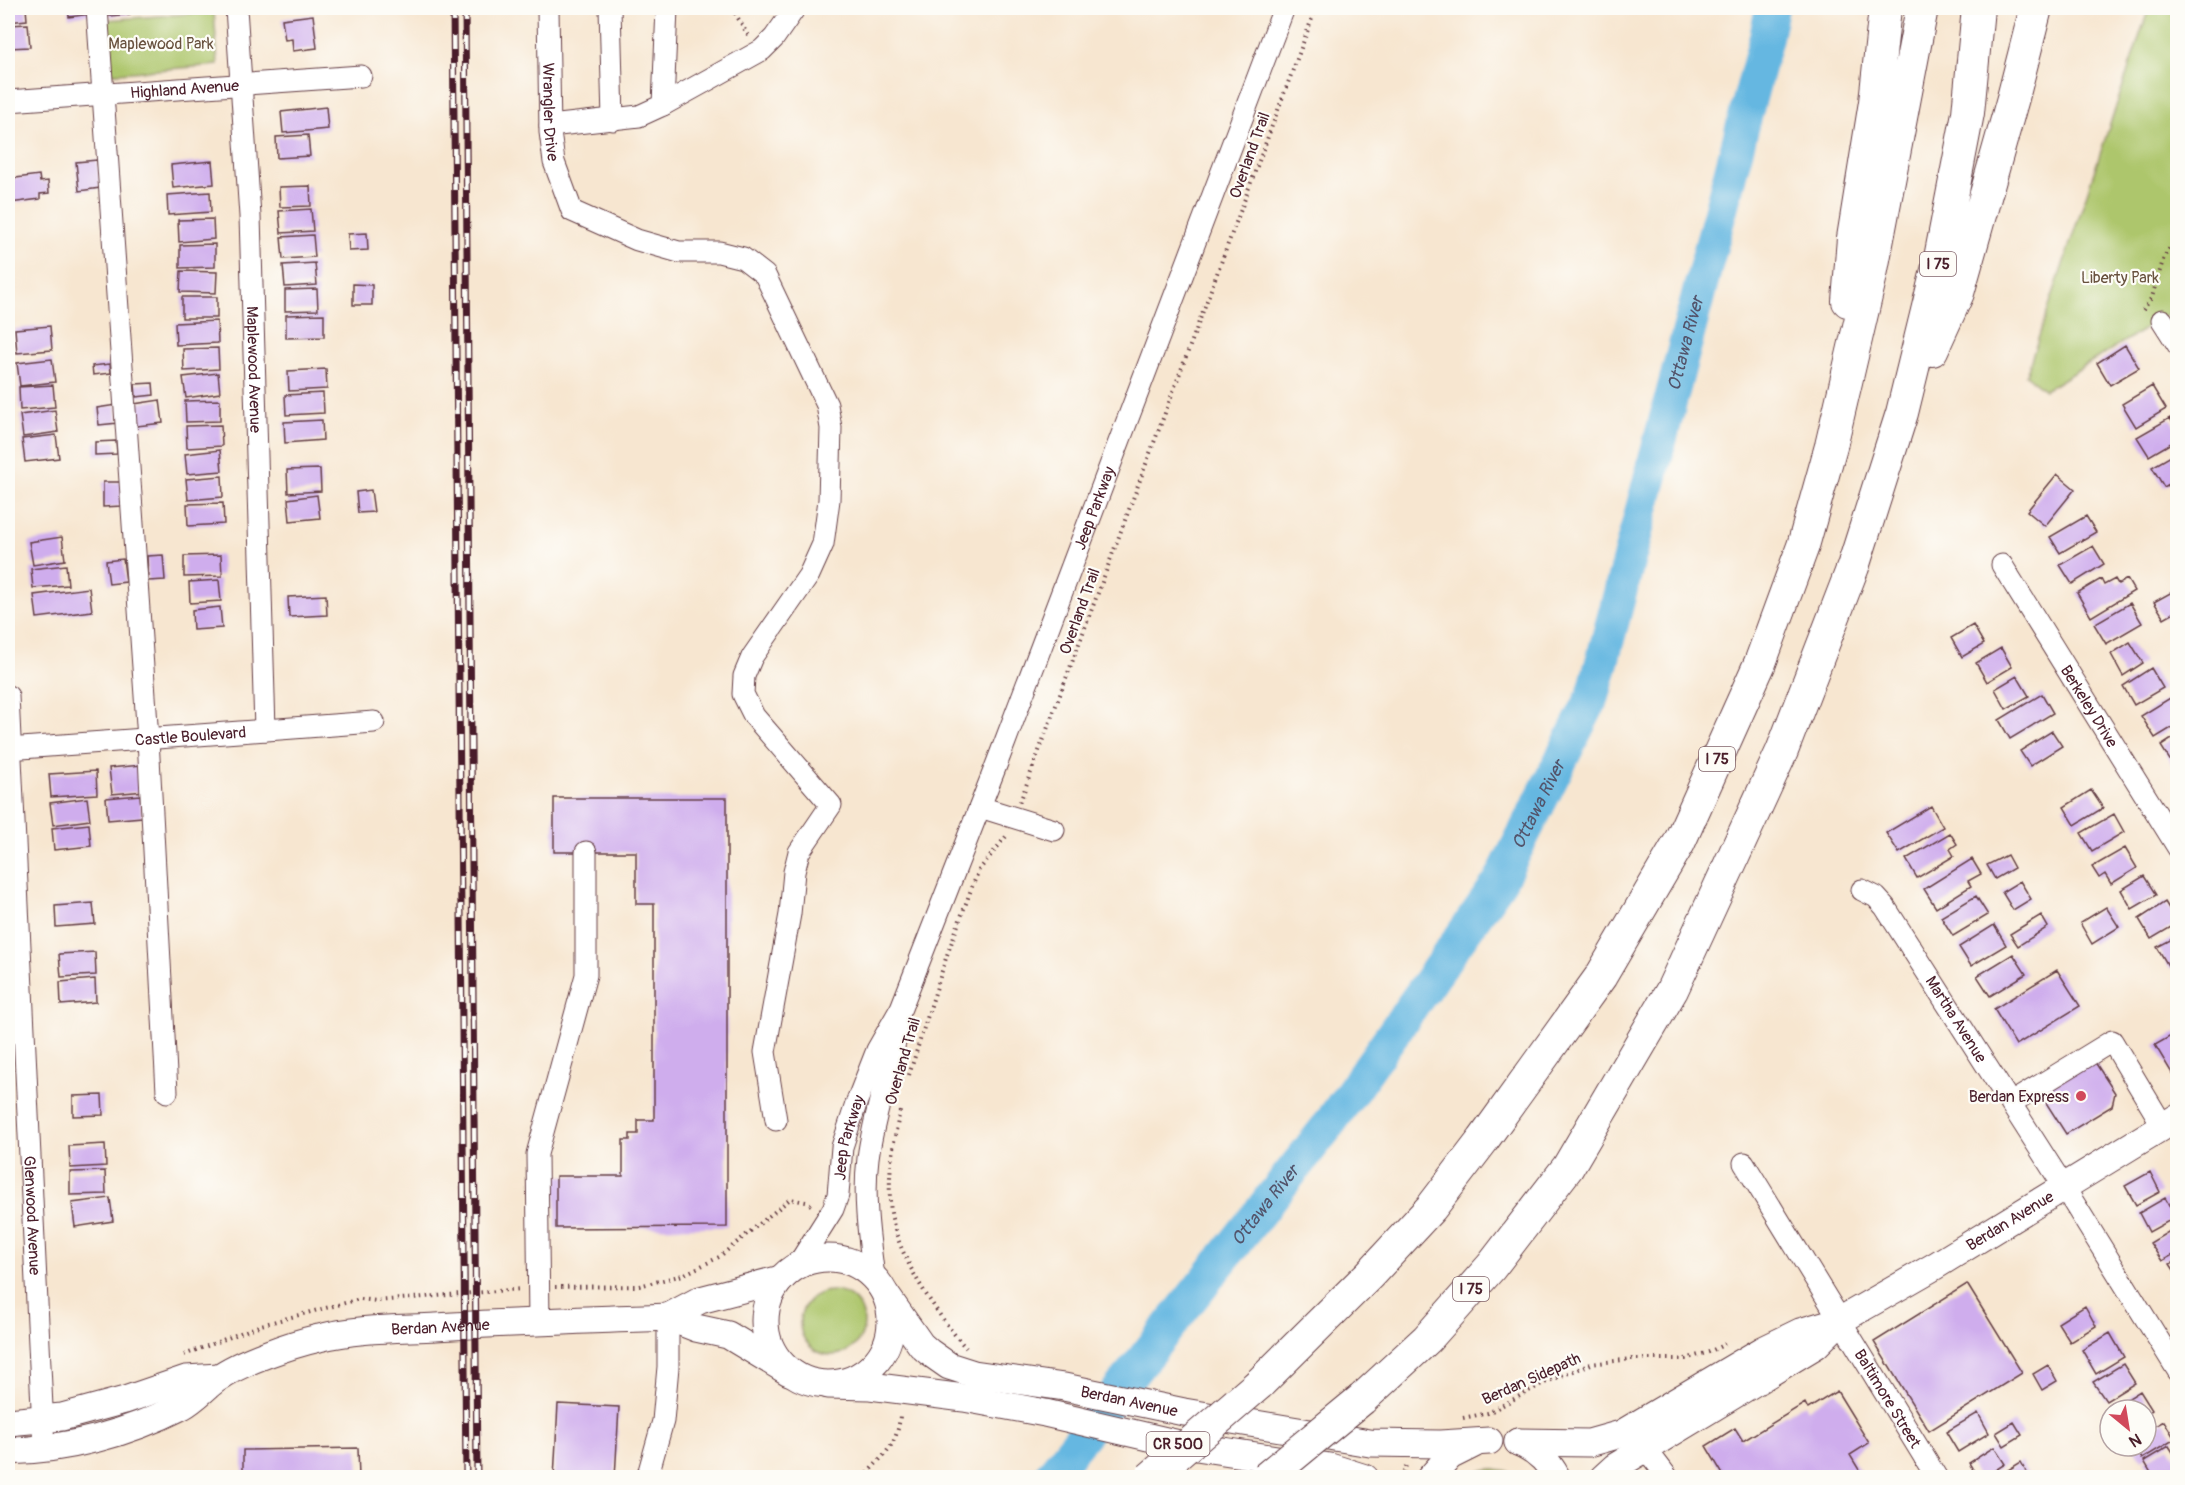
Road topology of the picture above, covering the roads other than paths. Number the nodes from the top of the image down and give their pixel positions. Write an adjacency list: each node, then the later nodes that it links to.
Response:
1 (97, 8): 15 (street)
2 (236, 8): 14 (street, Maplewood Avenue)
3 (548, 8): 20 (street, Wrangler Drive)
4 (610, 8): 19 (street)
5 (667, 8): 17 (street)
6 (795, 8): 17 (street)
7 (1284, 8): 31 (street, Jeep Parkway)
8 (1886, 8): 24 (highway)
9 (1922, 8): 24 (highway, I 75)
10 (1978, 8): 18 (highway, I 75)
11 (1998, 8): 18 (highway)
12 (2036, 8): 23 (highway)
13 (361, 76): 14 (street, Highland Avenue)
14 (242, 84): 15 (street, Highland Avenue); 28 (street, Maplewood Avenue)
15 (103, 93): 16 (street, Highland Avenue); 29 (street)
16 (8, 101)
17 (663, 105): 19 (street)
18 (1968, 113): 23 (highway, I 75)
19 (613, 120): 20 (street)
20 (550, 126): 39 (street, Wrangler Drive)
21 (2152, 316): 22 (street)
22 (2178, 345)
23 (1902, 413): 61 (highway, I 75, bridge)
24 (1836, 422): 60 (highway, I 75, bridge)
25 (2002, 566): 33 (street, Berkeley Drive)
26 (8, 696): 30 (street, Glenwood Avenue)
27 (374, 722): 28 (street, Castle Boulevard)
28 (265, 730): 29 (street, Castle Boulevard)
29 (148, 739): 30 (street, Castle Boulevard); 37 (street)
30 (9, 749): 52 (street, Glenwood Avenue)
31 (980, 807): 32 (street); 36 (street, Jeep Parkway)
32 (1054, 830)
33 (2178, 848)
34 (586, 852): 47 (street)
35 (1862, 890): 38 (street, Martha Avenue)
36 (902, 1008): 43 (street, Jeep Parkway); 44 (street, Jeep Parkway)
37 (167, 1092)
38 (2011, 1103): 40 (street); 42 (street, Martha Avenue)
39 (776, 1120)
40 (2170, 1122): 42 (main road, Berdan Avenue)
41 (1744, 1163): 46 (street, Baltimore Street)
42 (2064, 1187): 46 (main road, Berdan Avenue); 48 (street, Martha Avenue)
43 (789, 1272): 44 (main road); 45 (main road, Berdan Avenue); 49 (main road)
44 (880, 1286): 51 (main road); 54 (main road, Berdan Avenue)
45 (668, 1317): 47 (main road, Berdan Avenue); 49 (main road, Berdan Avenue); 59 (street)
46 (1841, 1320): 55 (main road, Berdan Avenue); 57 (main road, Berdan Avenue); 67 (street, Baltimore Street)
47 (539, 1322): 50 (main road, Berdan Avenue)
48 (2178, 1371)
49 (789, 1372): 51 (main road)
50 (219, 1377): 52 (main road, Berdan Avenue); 56 (main road, Berdan Avenue)
51 (828, 1385): 62 (main road, Berdan Avenue / CR 500)
52 (42, 1419): 53 (main road, Berdan Avenue); 56 (street, Glenwood Avenue)
53 (8, 1422)
54 (1489, 1441): 55 (main road, Berdan Avenue); 63 (main road)
55 (1518, 1442): 64 (main road)
56 (44, 1449): 58 (main road, Berdan Avenue)
57 (1646, 1449): 65 (main road, Berdan Avenue); 66 (street)
58 (8, 1451)
59 (648, 1478)
60 (1150, 1478)
61 (1266, 1478)
62 (1365, 1478)
63 (1430, 1478)
64 (1557, 1478)
65 (1603, 1478)
66 (1668, 1478)
67 (1937, 1478)

